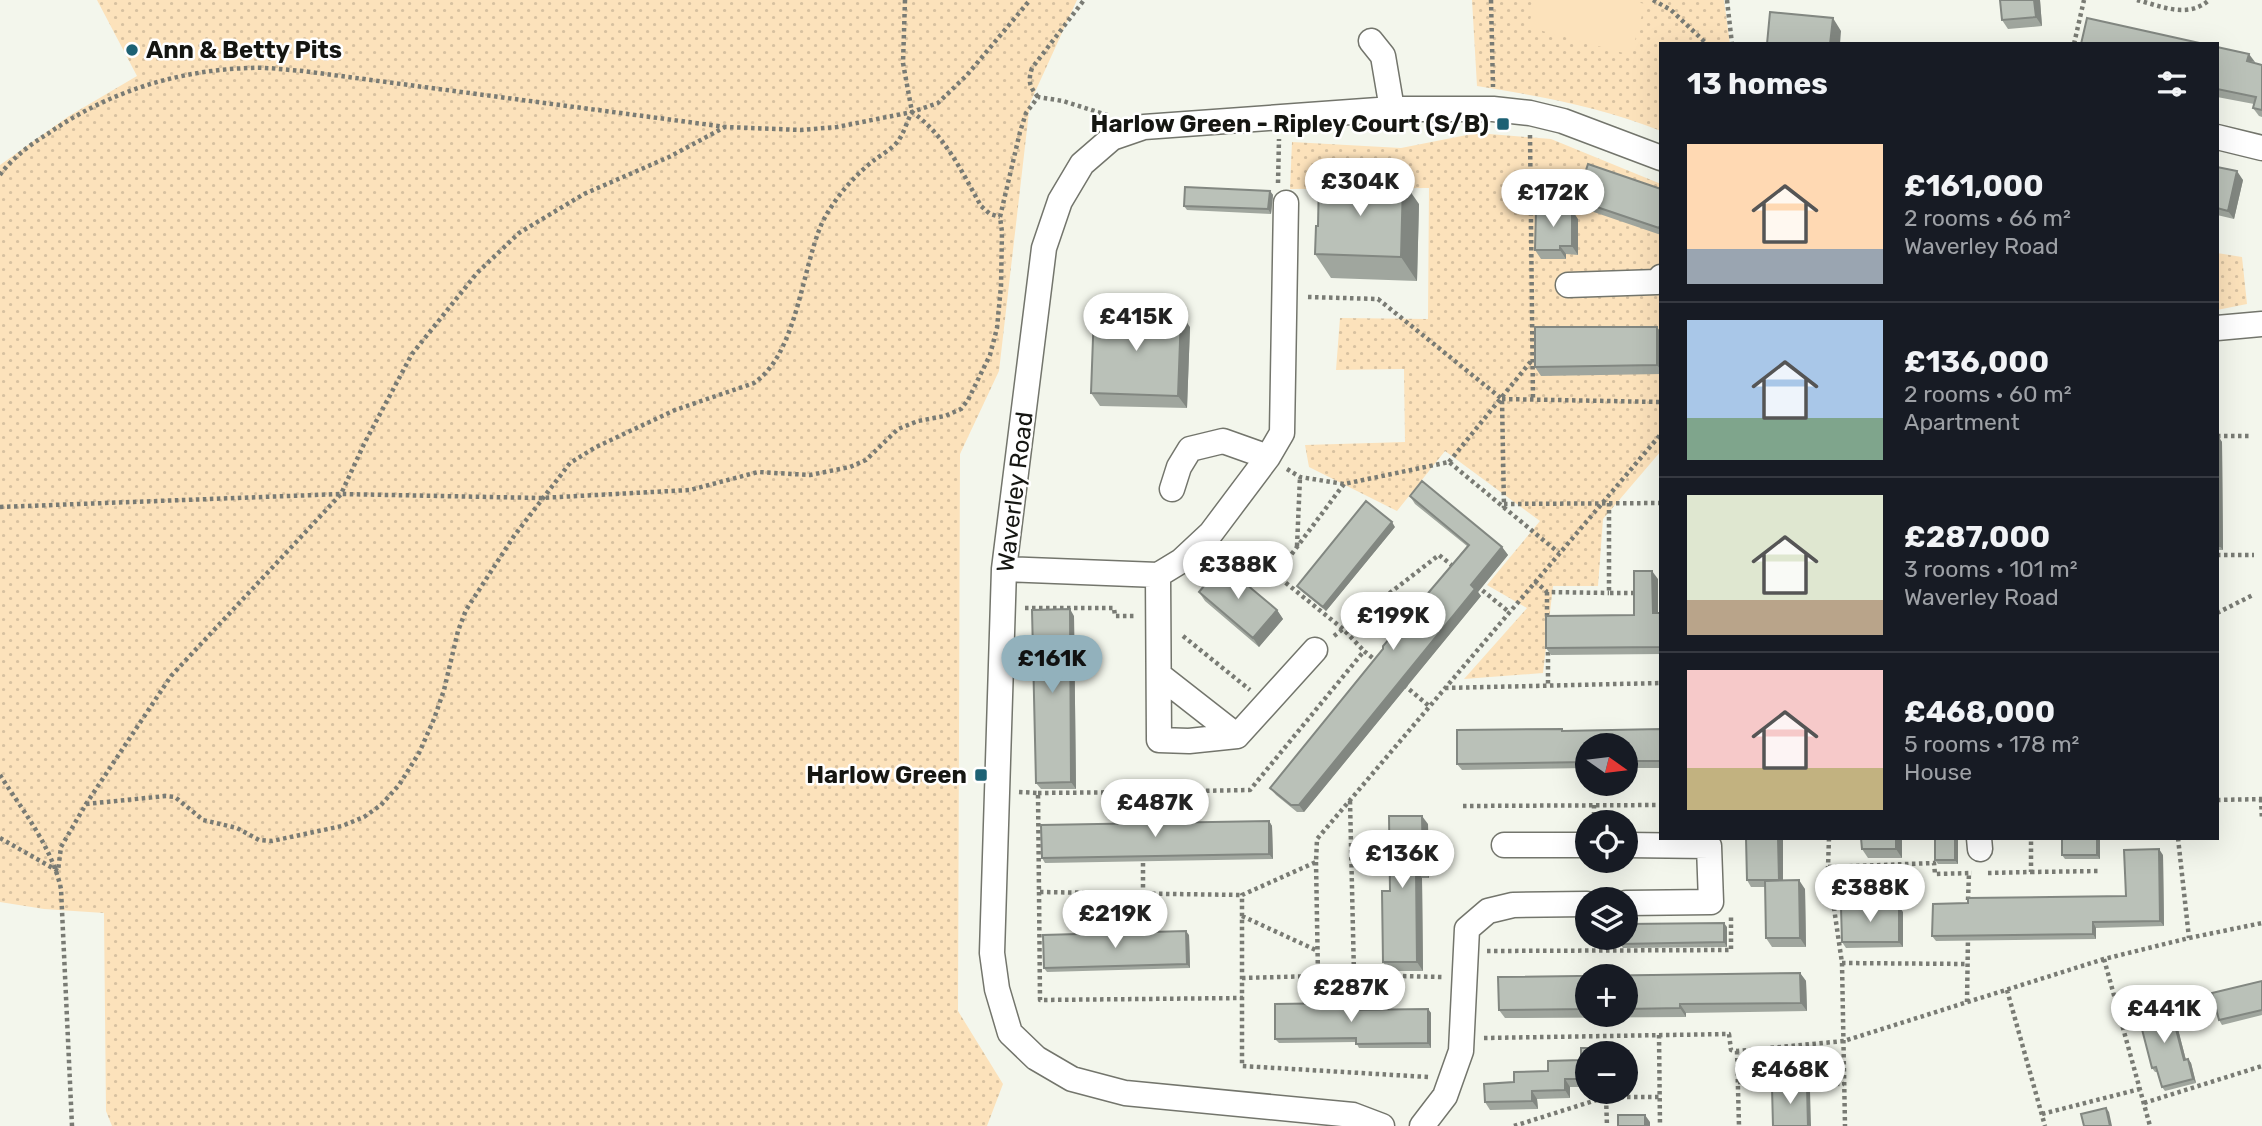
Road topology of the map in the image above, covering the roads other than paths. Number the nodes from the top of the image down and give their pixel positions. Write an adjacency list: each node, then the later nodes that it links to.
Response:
1 (1371, 41): 2 (street)
2 (1392, 109): 5 (street, Waverley Road); 13 (street, Waverley Road)
3 (2219, 137): 4 (street)
4 (2262, 148)
5 (1659, 157)
6 (1286, 203): 11 (street)
7 (1659, 282): 8 (street)
8 (1568, 285)
9 (2262, 324): 10 (street)
10 (2219, 328)
11 (1268, 457): 12 (street); 14 (street)
12 (1172, 489)
13 (1004, 569): 14 (street); 23 (street, Waverley Road)
14 (1158, 575): 16 (street)
15 (1315, 650): 17 (street)
16 (1159, 675): 17 (street); 17 (street)
17 (1237, 736)
18 (1504, 845): 19 (street)
19 (1575, 845)
20 (1638, 845): 21 (street)
21 (1638, 903)
22 (1575, 904): 24 (street)
23 (1382, 1126)
24 (1422, 1126)

